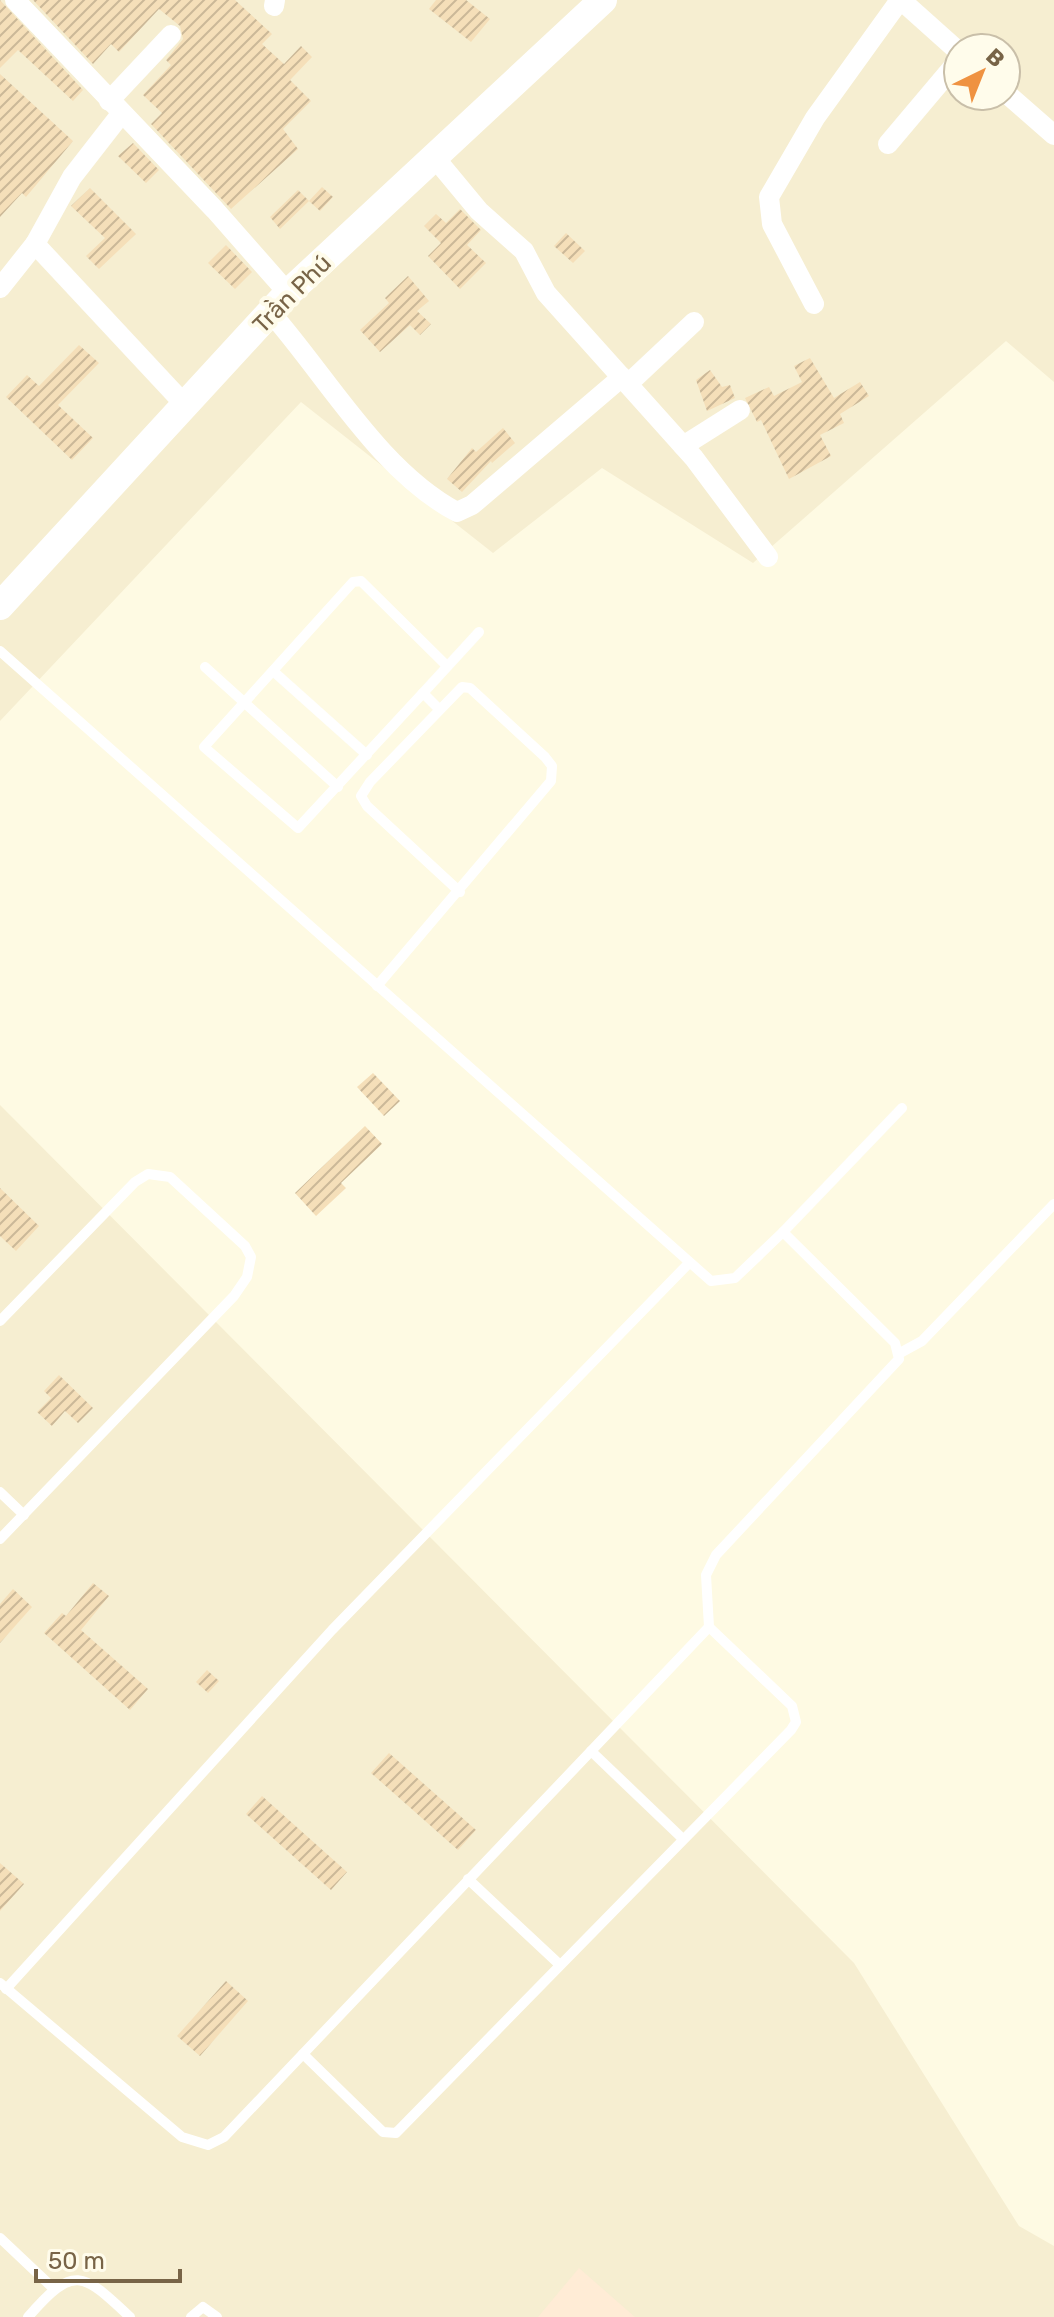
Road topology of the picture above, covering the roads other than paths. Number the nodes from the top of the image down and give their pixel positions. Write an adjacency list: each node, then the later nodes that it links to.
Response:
1 (15, 0): 8 (street)
2 (603, 0): 11 (street, Trần Phú)
3 (901, 0): 5 (street); 15 (street)
4 (171, 35): 8 (street)
5 (942, 37)
6 (942, 80): 10 (street)
7 (1022, 107): 9 (street)
8 (115, 108): 12 (street); 14 (street)
9 (1054, 135)
10 (888, 144)
11 (435, 158): 14 (street, Trần Phú); 17 (street)
12 (35, 244): 13 (street); 18 (street)
13 (0, 288)
14 (280, 303): 17 (street); 18 (street, Trần Phú)
15 (814, 304)
16 (694, 322): 17 (street)
17 (625, 381): 20 (street)
18 (187, 407): 22 (street, Trần Phú)
19 (740, 410): 20 (street)
20 (683, 446): 21 (street)
21 (768, 557)
22 (0, 606)
23 (479, 632): 25 (lane)
24 (0, 651): 38 (lane)
25 (447, 666): 27 (lane); 28 (lane)
26 (205, 667): 29 (lane)
27 (273, 671): 29 (lane); 33 (lane)
28 (423, 693): 30 (lane); 31 (lane)
29 (244, 703): 35 (lane); 35 (lane)
30 (439, 709): 32 (lane); 37 (lane)
31 (386, 733): 32 (lane); 33 (lane)
32 (402, 749): 36 (lane)
33 (367, 755): 34 (lane)
34 (350, 774): 35 (lane); 36 (lane)
35 (338, 787)
36 (365, 789): 37 (lane)
37 (460, 892): 38 (lane)
38 (377, 986): 42 (lane)
39 (902, 1108): 41 (lane)
40 (1054, 1204): 44 (lane)
41 (783, 1232): 42 (lane); 44 (lane)
42 (689, 1263): 53 (lane)
43 (0, 1321): 46 (lane)
44 (900, 1353): 48 (lane)
45 (0, 1492): 46 (lane)
46 (24, 1515): 47 (lane)
47 (0, 1539)
48 (709, 1627): 49 (lane); 50 (lane)
49 (591, 1751): 50 (lane); 51 (lane)
50 (683, 1839): 52 (lane)
51 (468, 1879): 52 (lane); 54 (lane)
52 (559, 1964): 54 (lane)
53 (3, 1986): 54 (lane)
54 (303, 2054)
55 (0, 2238): 56 (lane)
56 (53, 2288): 57 (lane); 58 (lane)
57 (28, 2317)
58 (130, 2317)
59 (191, 2317): 60 (lane)
60 (217, 2317)

